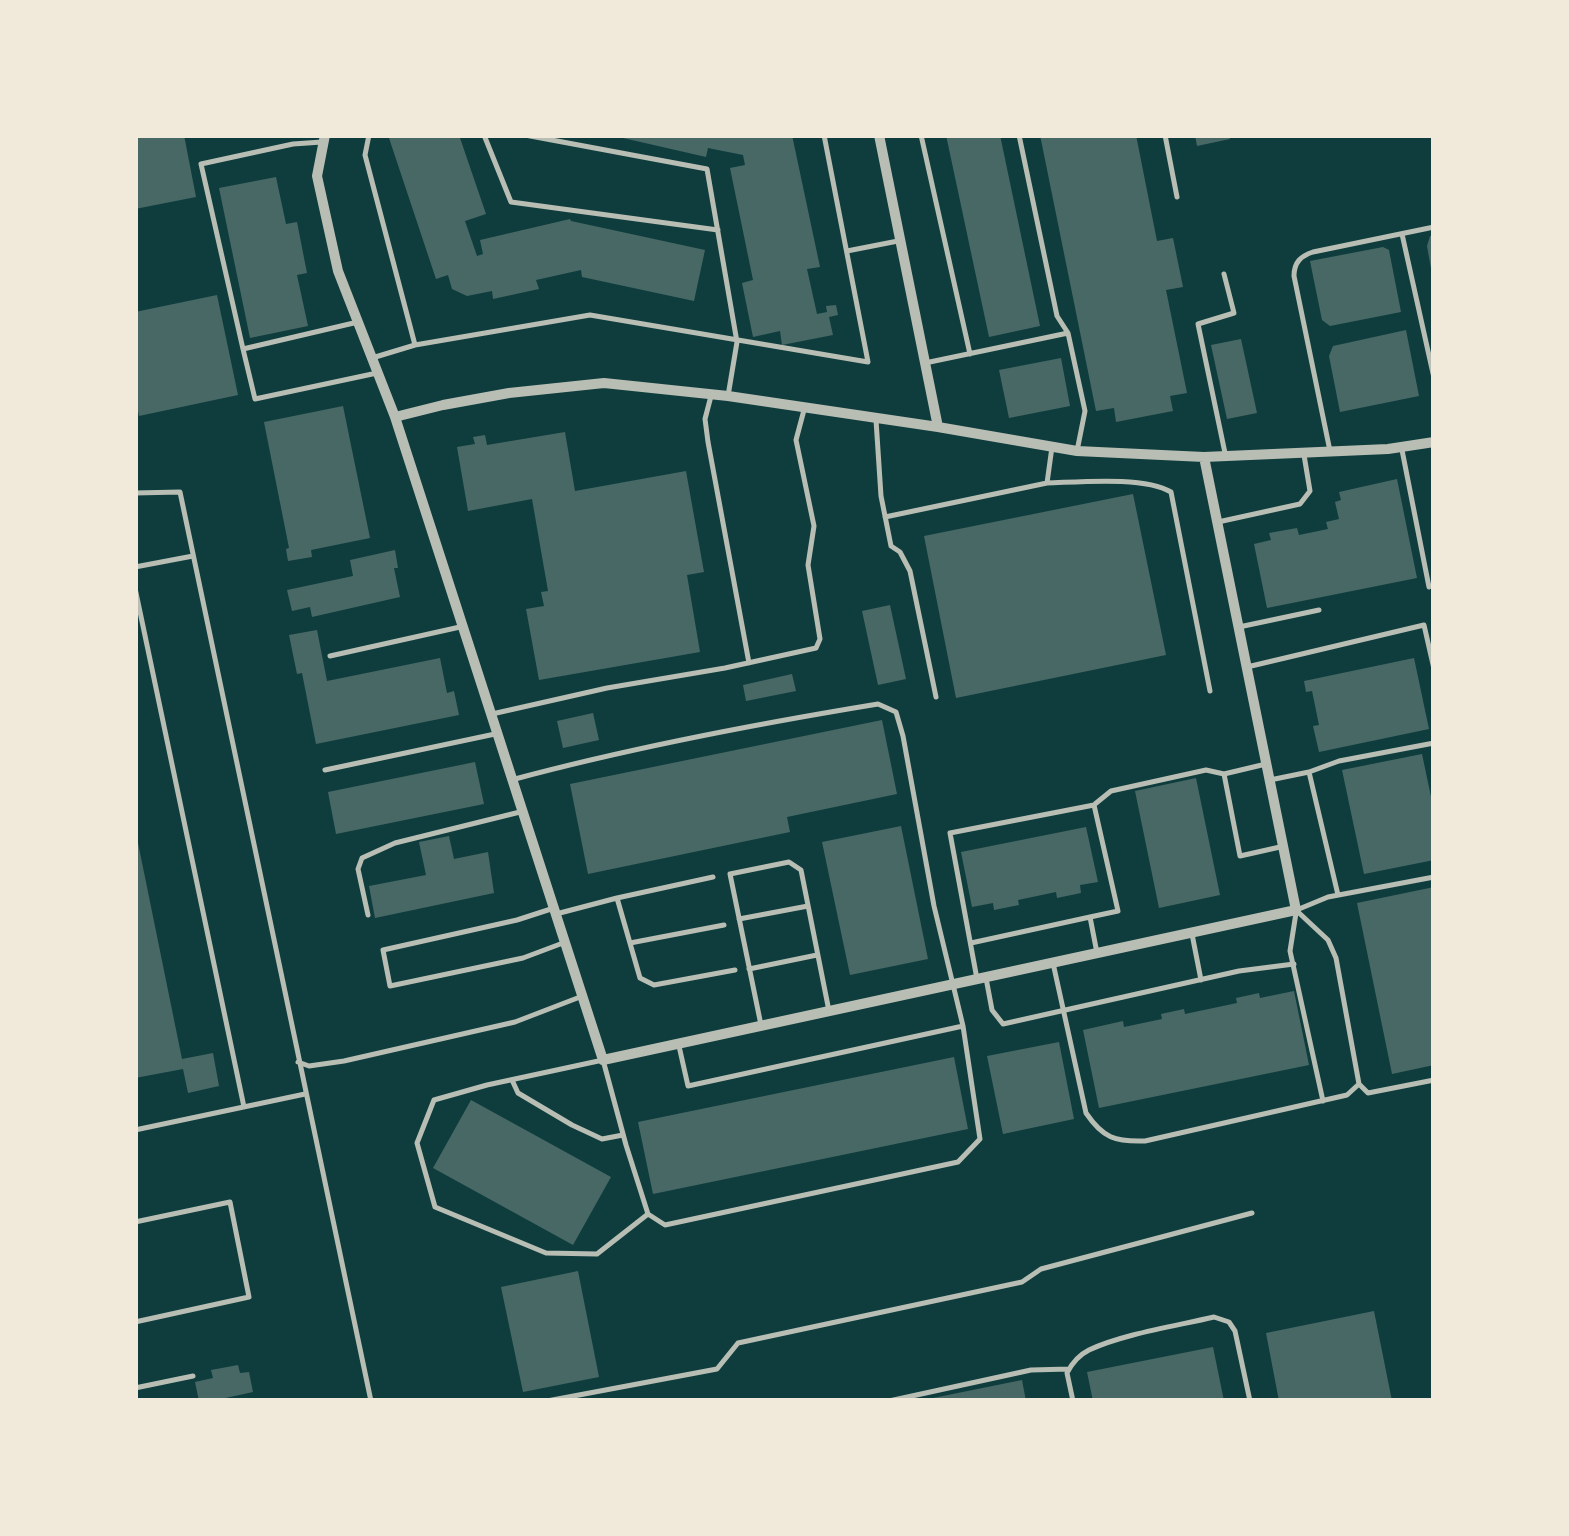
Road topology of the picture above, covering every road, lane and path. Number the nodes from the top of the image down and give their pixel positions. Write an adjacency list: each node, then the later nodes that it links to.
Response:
1 (369, 135): 20 (lane)
2 (484, 135): 12 (lane)
3 (525, 135): 12 (lane)
4 (824, 135): 15 (lane)
5 (880, 135): 14 (street)
6 (921, 135): 22 (lane)
7 (1019, 135): 18 (lane)
8 (1166, 135): 10 (lane)
9 (323, 138): 17 (street); 21 (lane)
10 (1177, 197)
11 (1434, 227): 13 (lane)
12 (718, 230): 19 (lane)
13 (1402, 234): 26 (lane); 38 (lane)
14 (900, 240): 15 (lane); 24 (street)
15 (847, 251): 19 (lane)
16 (1224, 274): 39 (lane)
17 (358, 322): 21 (lane); 23 (street)
18 (1068, 333): 22 (lane); 36 (lane)
19 (737, 342): 20 (lane); 28 (lane)
20 (416, 345): 23 (lane)
21 (242, 348): 25 (lane)
22 (970, 354): 24 (lane)
23 (372, 358): 25 (street)
24 (925, 363): 32 (street)
25 (378, 373): 30 (street)
26 (1434, 378)
27 (712, 393): 28 (street); 30 (street); 53 (lane)
28 (728, 396): 29 (street)
29 (804, 407): 31 (street); 53 (lane)
30 (395, 417): 50 (street)
31 (875, 418): 32 (street); 43 (lane)
32 (938, 426): 34 (street)
33 (1434, 442): 35 (street)
34 (1052, 447): 36 (street); 41 (lane)
35 (1401, 447): 38 (street); 48 (lane)
36 (1077, 451): 40 (street)
37 (1304, 452): 38 (street); 39 (street); 44 (lane)
38 (1330, 452)
39 (1226, 456): 40 (street)
40 (1204, 457): 44 (street)
41 (1047, 483): 43 (lane); 56 (lane)
42 (135, 493): 45 (lane)
43 (885, 517): 57 (lane)
44 (1218, 522): 51 (street)
45 (193, 556): 46 (lane); 101 (lane)
46 (135, 567)
47 (135, 588): 107 (lane)
48 (1429, 588)
49 (1319, 610): 51 (lane)
50 (463, 626): 52 (lane); 58 (street)
51 (1239, 627): 54 (street)
52 (330, 656)
53 (749, 663): 58 (lane)
54 (1247, 667): 55 (lane); 61 (street)
55 (1434, 669)
56 (1210, 691)
57 (936, 697)
58 (491, 715): 59 (street)
59 (498, 734): 62 (lane); 65 (street)
60 (1434, 743): 63 (lane)
61 (1266, 764): 64 (lane); 66 (street)
62 (325, 770)
63 (1309, 772): 66 (lane); 72 (lane)
64 (1224, 774): 67 (lane); 69 (lane)
65 (513, 780): 68 (street); 93 (lane)
66 (1270, 780): 69 (street)
67 (1094, 805): 78 (lane); 84 (lane)
68 (523, 812): 76 (street); 77 (lane)
69 (1283, 846): 75 (street)
70 (713, 877): 73 (lane)
71 (1434, 877): 72 (lane)
72 (1338, 895): 75 (lane)
73 (617, 898): 76 (lane); 83 (lane)
74 (808, 906): 79 (lane); 79 (lane); 86 (lane)
75 (1296, 910): 81 (street); 88 (lane); 104 (lane)
76 (555, 911): 82 (street); 82 (lane)
77 (368, 915)
78 (1090, 918): 84 (lane); 85 (lane)
79 (740, 919): 89 (lane)
80 (724, 925): 83 (lane)
81 (1191, 932): 85 (street); 92 (lane)
82 (565, 942): 94 (street)
83 (630, 944): 90 (lane)
84 (970, 944): 91 (lane)
85 (1098, 953): 87 (street)
86 (818, 955): 89 (lane); 96 (lane)
87 (1052, 962): 91 (street); 95 (lane)
88 (1294, 964): 92 (lane); 106 (lane)
89 (749, 969): 97 (lane)
90 (735, 970)
91 (981, 978): 93 (street); 95 (lane)
92 (1201, 980): 95 (lane)
93 (952, 984): 96 (street); 98 (lane)
94 (583, 996): 100 (street); 101 (lane)
95 (1063, 1009): 106 (lane)
96 (829, 1011): 97 (street)
97 (761, 1025): 99 (street)
98 (963, 1026): 99 (lane); 111 (lane)
99 (679, 1044): 100 (street)
100 (604, 1060): 102 (lane); 109 (lane)
101 (298, 1062): 105 (lane)
102 (512, 1080): 109 (lane); 111 (lane)
103 (1434, 1080): 104 (lane)
104 (1359, 1084): 106 (lane)
105 (305, 1094): 107 (lane); 117 (lane)
106 (1323, 1101)
107 (244, 1107): 108 (lane)
108 (135, 1130)
109 (623, 1134): 111 (lane)
110 (1252, 1213): 118 (lane)
111 (648, 1214)
112 (135, 1222): 113 (lane)
113 (135, 1322)
114 (1069, 1369): 119 (lane); 120 (lane); 121 (lane)
115 (193, 1376): 116 (lane)
116 (135, 1388)
117 (371, 1401)
118 (548, 1401)
119 (889, 1401)
120 (1074, 1401)
121 (1250, 1401)

